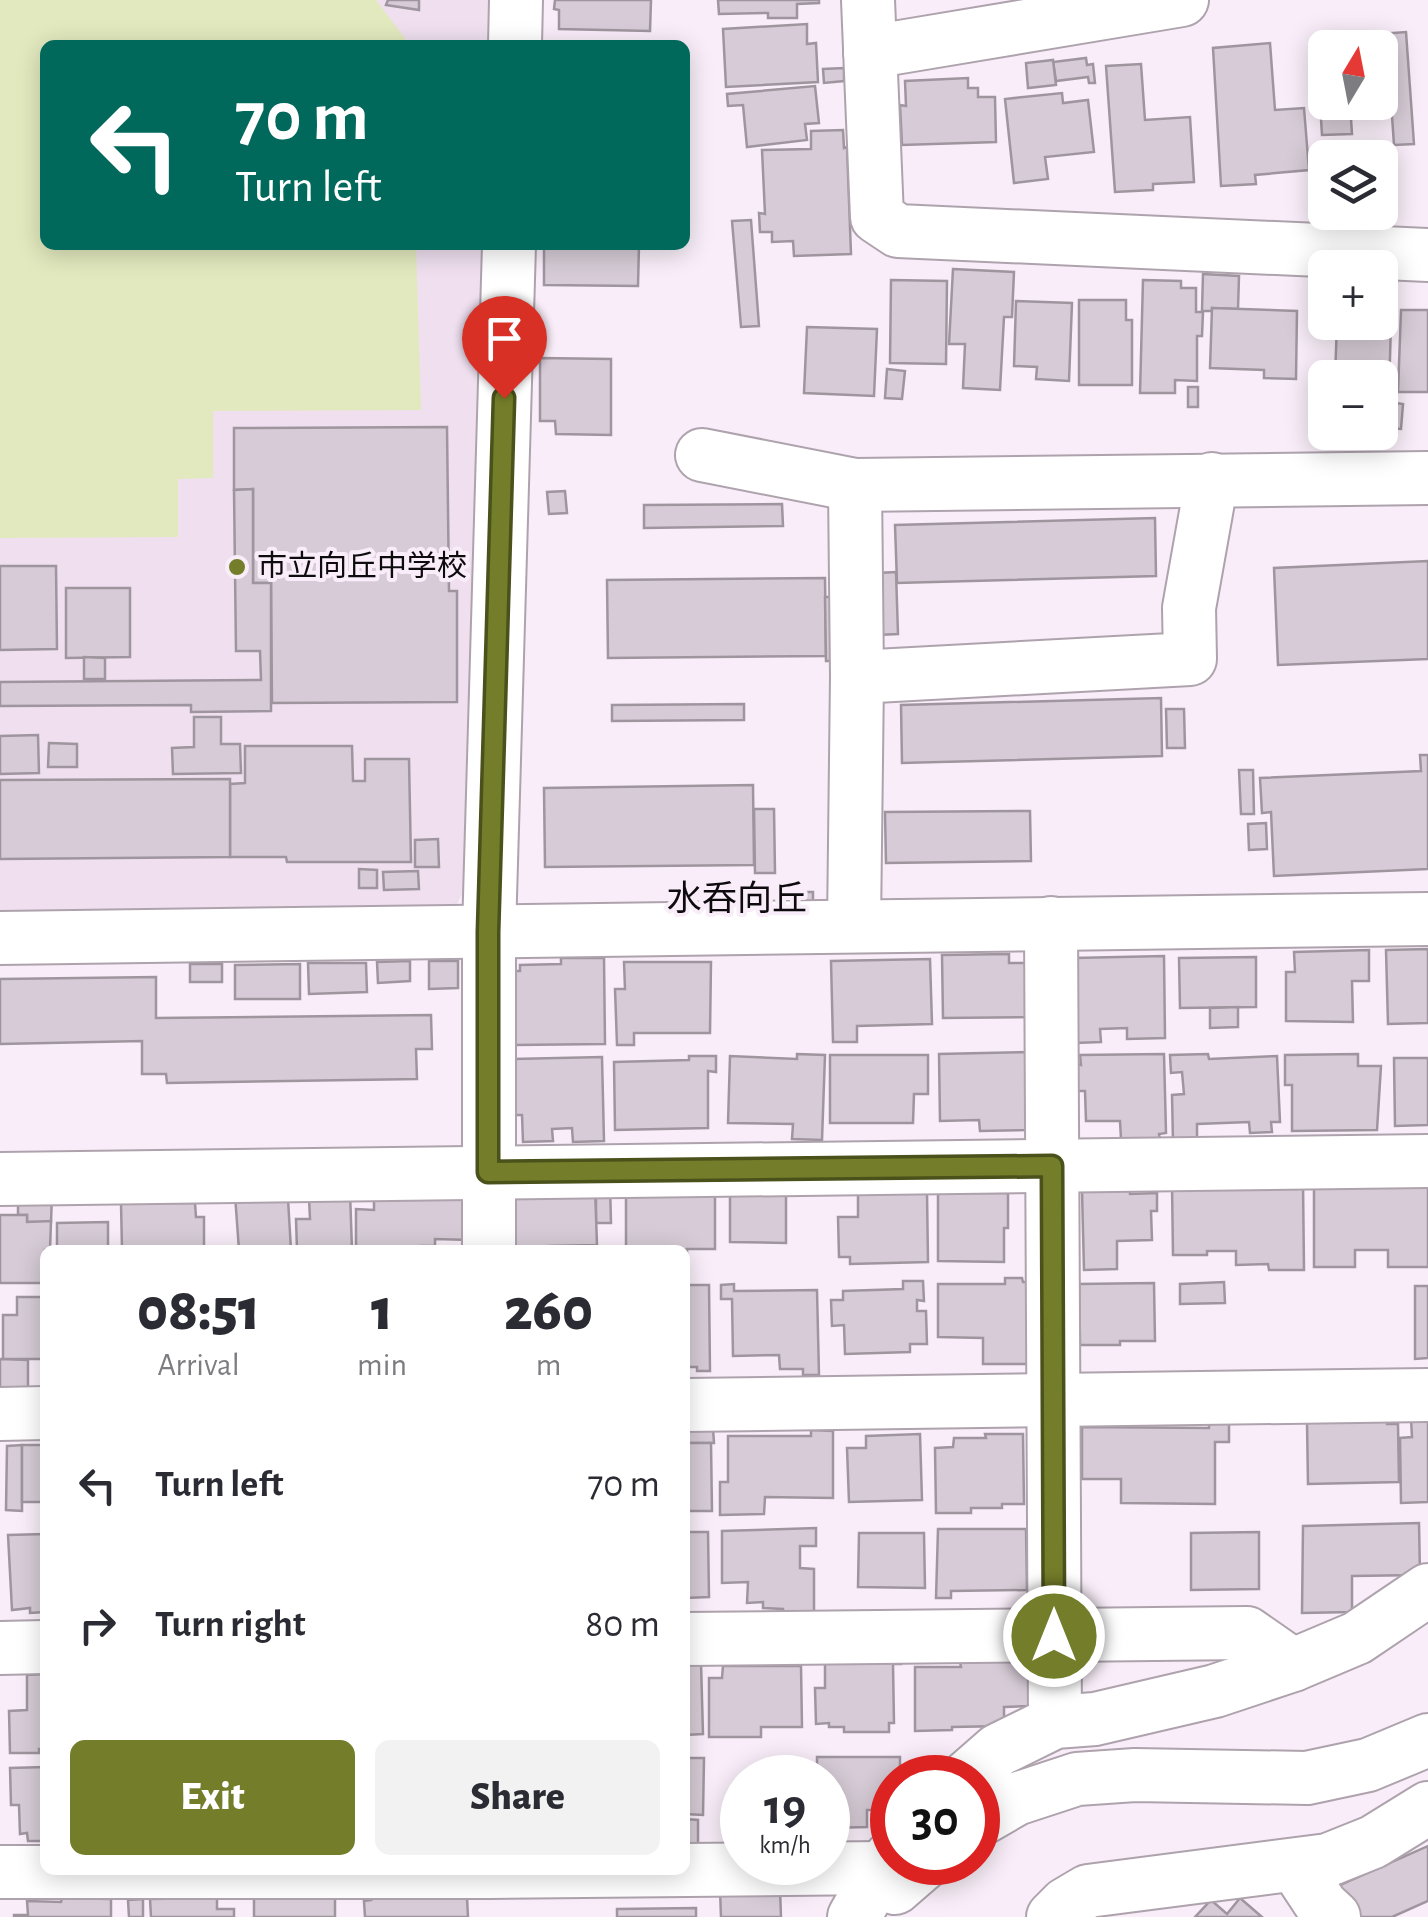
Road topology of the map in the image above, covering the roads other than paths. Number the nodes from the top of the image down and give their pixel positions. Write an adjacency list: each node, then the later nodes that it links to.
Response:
1 (516, 0): 4 (street)
2 (868, 0): 5 (street)
3 (1182, 0): 5 (street)
4 (515, 40)
5 (870, 52): 7 (street)
6 (509, 250): 16 (street)
7 (1428, 255)
8 (702, 455): 11 (street)
9 (1428, 478): 10 (street)
10 (1212, 479): 11 (street); 12 (street)
11 (855, 485): 12 (street)
12 (857, 677): 15 (street)
13 (1428, 919): 14 (street)
14 (1052, 923): 15 (street); 19 (street)
15 (854, 926): 16 (street)
16 (488, 932): 17 (street); 20 (street)
17 (0, 938)
18 (1428, 1161): 19 (street)
19 (1052, 1166): 20 (street); 24 (street)
20 (488, 1172): 21 (street); 22 (street)
21 (0, 1179)
22 (489, 1245)
23 (1428, 1395): 24 (street)
24 (1053, 1400): 25 (street); 29 (street)
25 (690, 1405)
26 (40, 1413): 27 (street)
27 (0, 1414)
28 (1428, 1590): 33 (street)
29 (1054, 1636): 30 (street); 33 (street); 34 (street)
30 (690, 1639)
31 (40, 1647): 32 (street)
32 (0, 1648)
33 (1293, 1665): 34 (street)
34 (1055, 1722): 36 (street)
35 (1428, 1740): 37 (street)
36 (992, 1755)
37 (1000, 1808)
38 (1428, 1808): 40 (street)
39 (870, 1864): 43 (street)
40 (1295, 1865): 49 (street); 50 (street)
41 (0, 1872): 42 (street)
42 (40, 1873)
43 (690, 1874)
44 (105, 1875): 47 (street)
45 (678, 1875): 47 (street)
46 (881, 1885): 48 (street)
47 (490, 1886)
48 (854, 1917)
49 (1052, 1917)
50 (1334, 1917)

